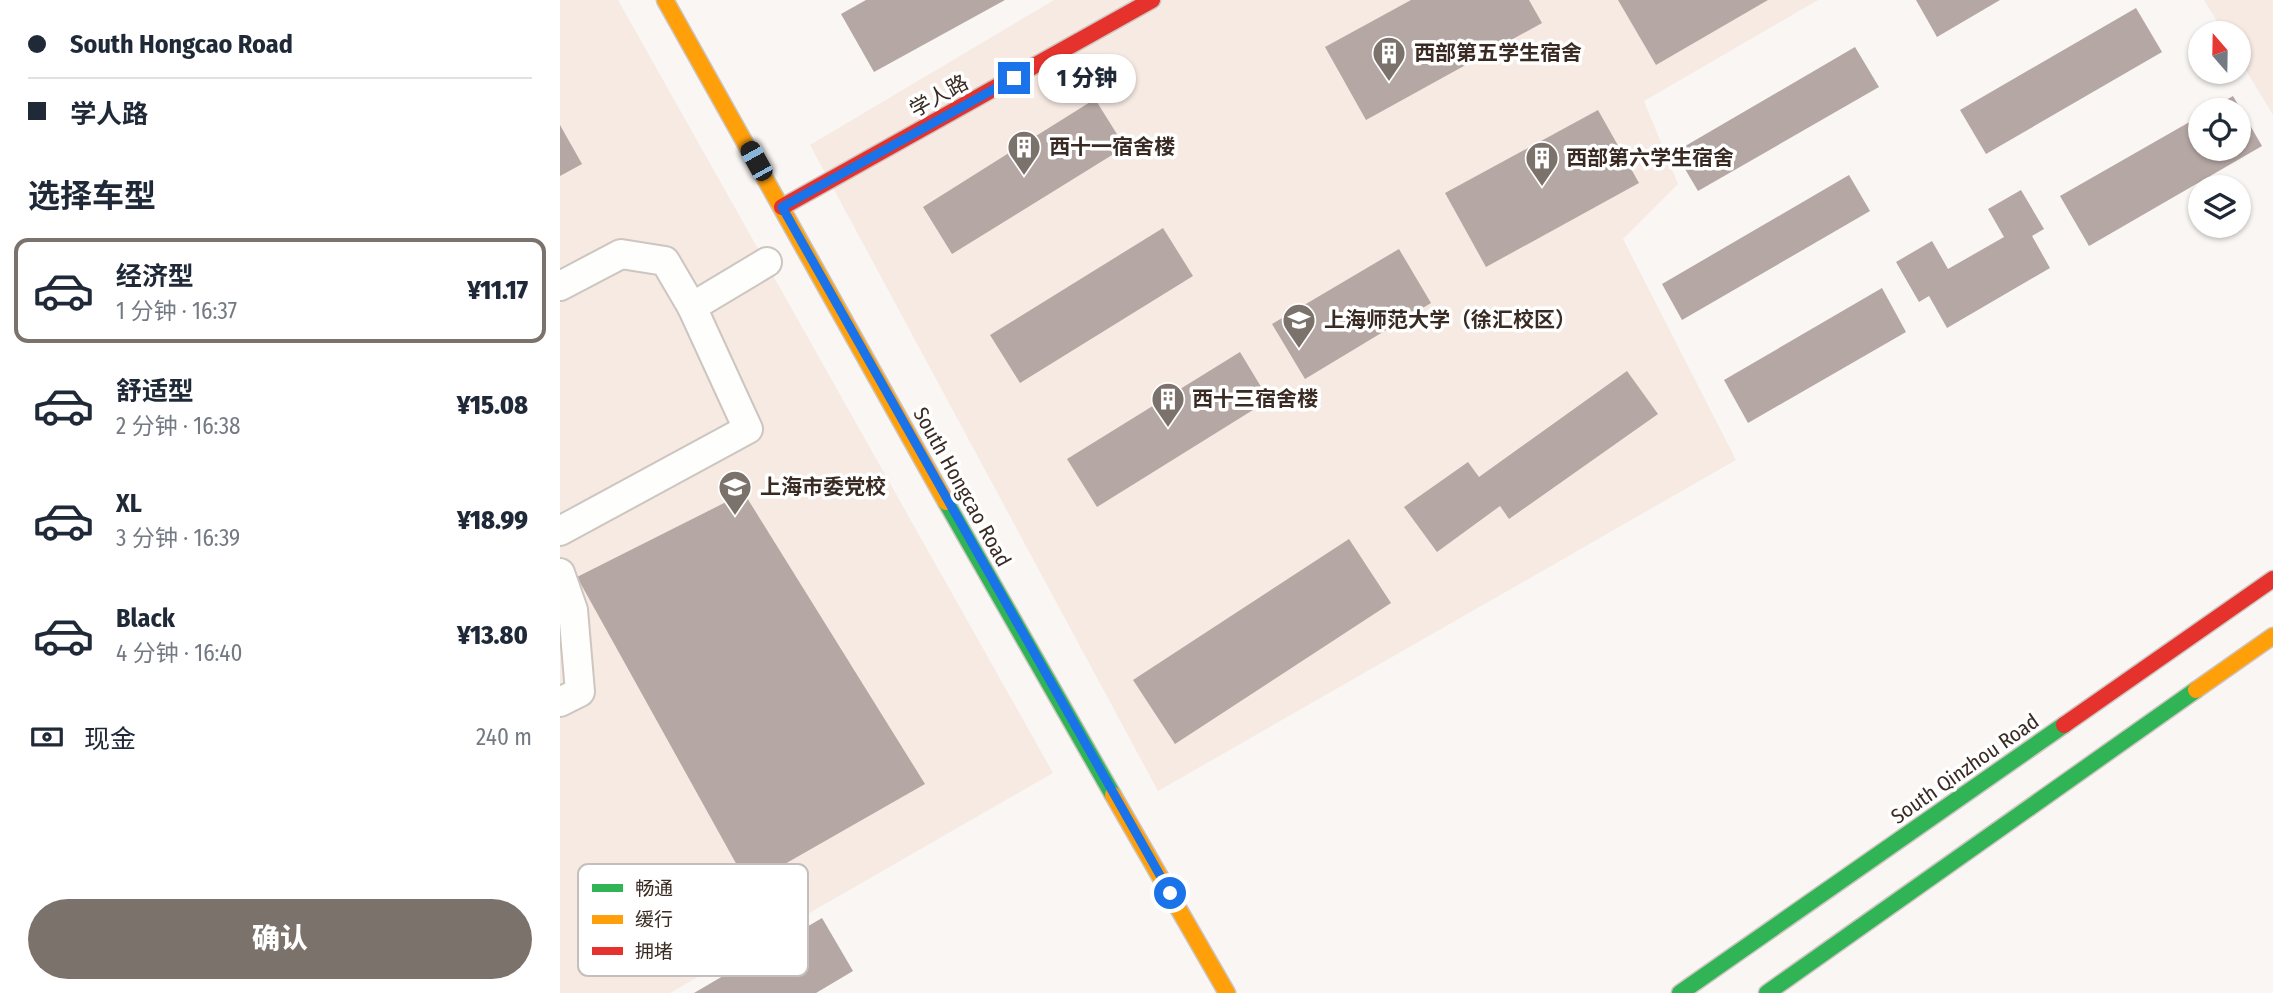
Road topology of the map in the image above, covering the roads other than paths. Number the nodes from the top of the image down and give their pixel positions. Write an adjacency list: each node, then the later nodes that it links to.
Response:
1 (665, 0): 3 (street, South Hongcao Road)
2 (1152, 0): 3 (street, 学人路)
3 (782, 207): 12 (street, South Hongcao Road)
4 (767, 262): 6 (street)
5 (560, 286): 6 (street)
6 (692, 307): 7 (street)
7 (560, 531)
8 (560, 573): 11 (street)
9 (2273, 579): 13 (street, South Qinzhou Road)
10 (2273, 636): 14 (street)
11 (560, 702)
12 (1227, 993)
13 (1681, 993)
14 (1767, 993)

